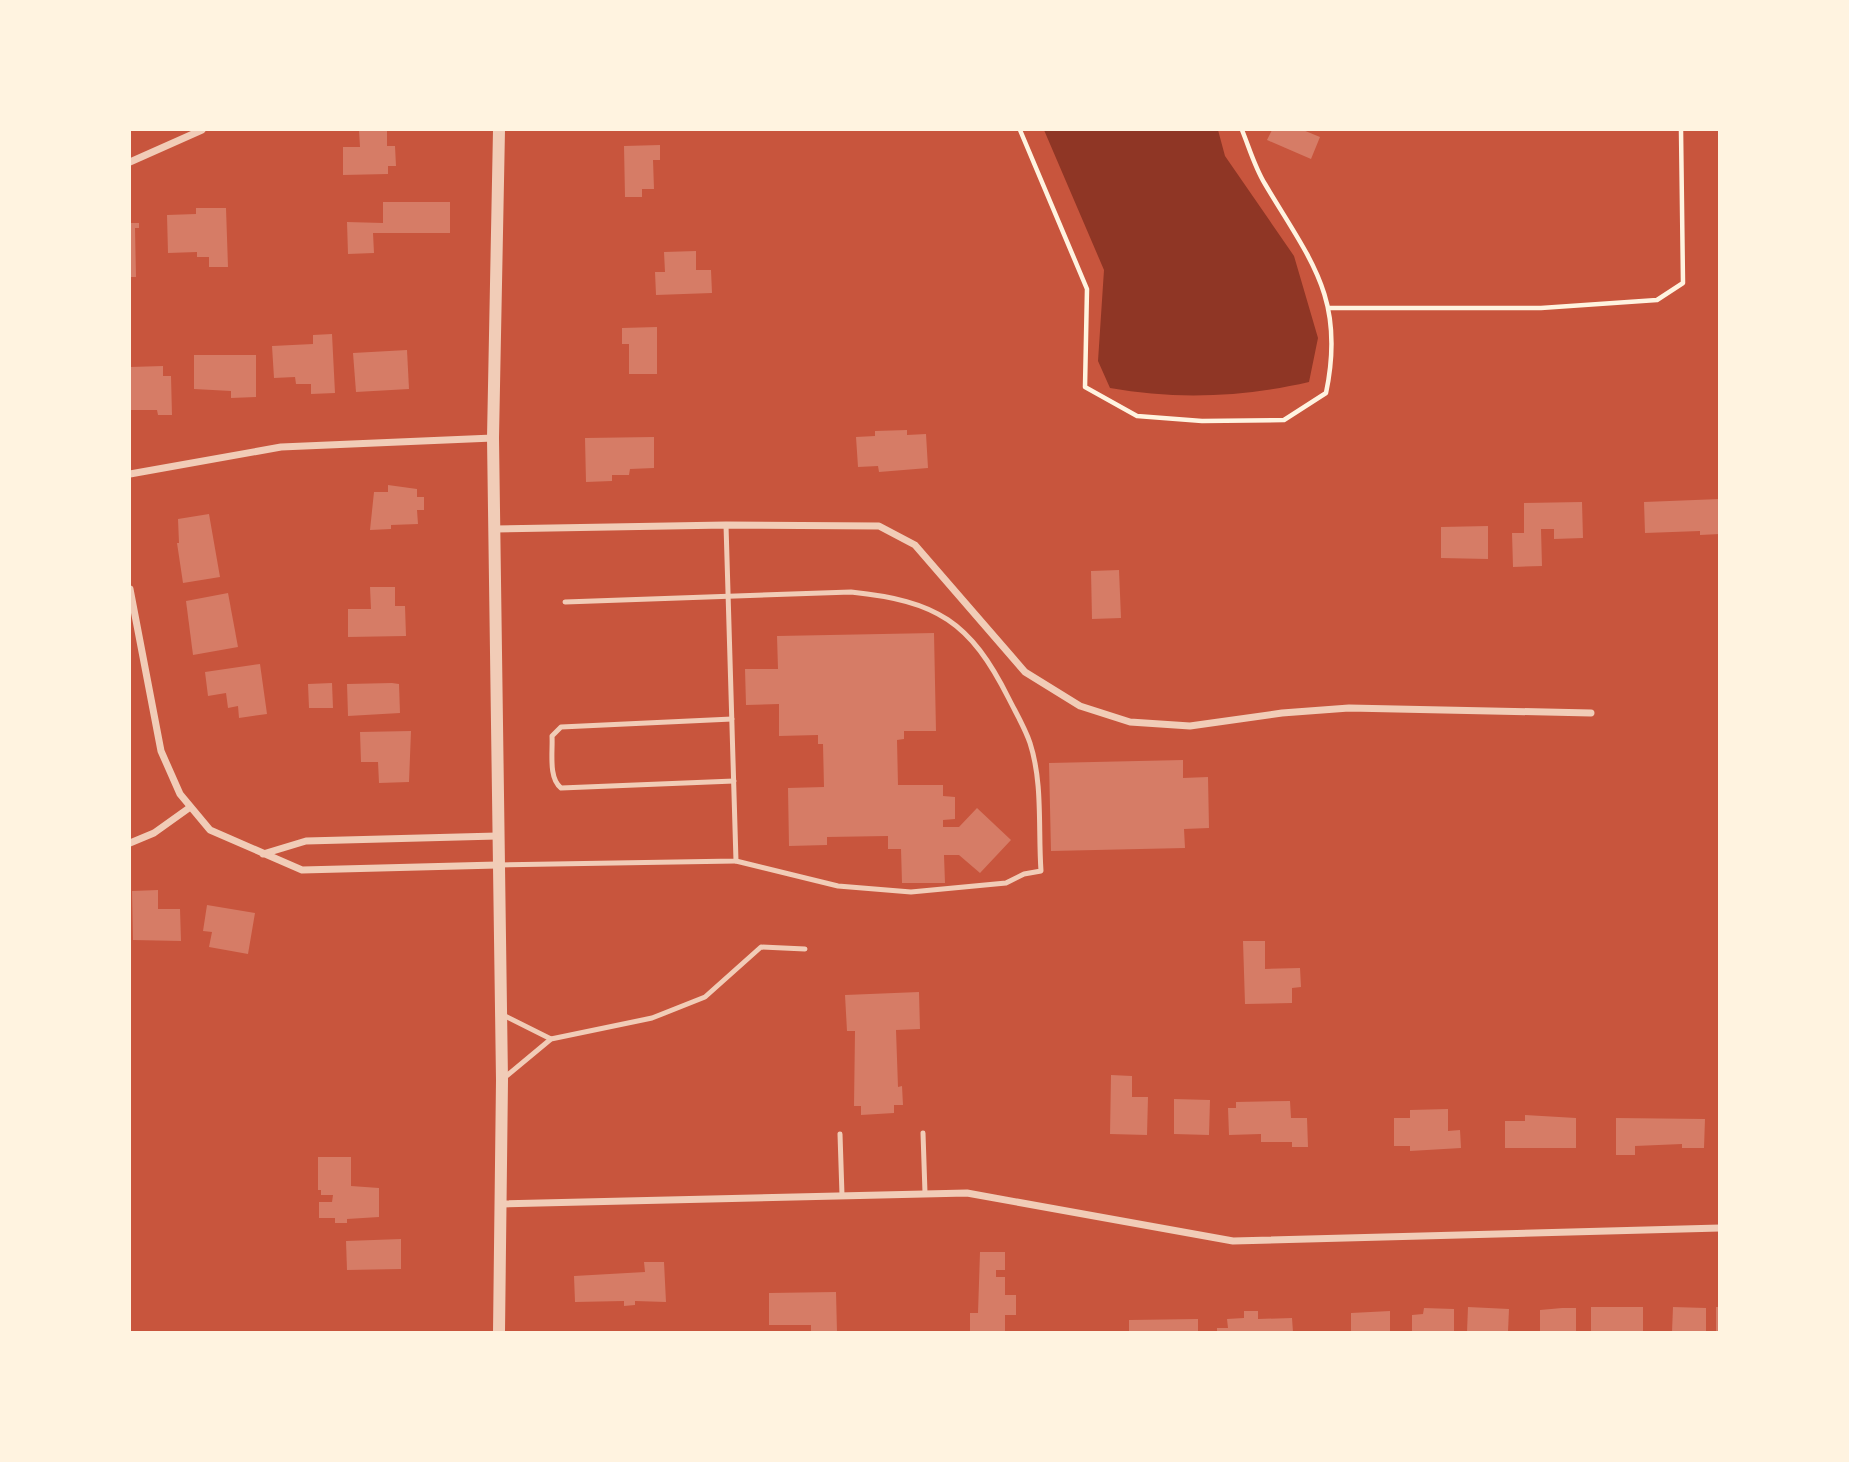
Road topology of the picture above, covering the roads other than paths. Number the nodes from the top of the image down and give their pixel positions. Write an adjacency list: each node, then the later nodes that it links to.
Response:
1 (202, 130): 3 (street)
2 (499, 130): 4 (street)
3 (130, 162)
4 (493, 438): 5 (street); 7 (street)
5 (130, 474)
6 (726, 524): 7 (street); 9 (lane); 11 (street)
7 (495, 529): 15 (street)
8 (130, 589): 14 (street)
9 (728, 594): 10 (lane); 12 (lane); 18 (lane)
10 (565, 602)
11 (1591, 713)
12 (732, 719): 13 (lane); 13 (lane)
13 (734, 781): 18 (lane)
14 (189, 808): 16 (street); 17 (street)
15 (498, 836): 17 (street); 19 (street)
16 (130, 843)
17 (263, 855): 19 (street)
18 (736, 861): 19 (lane)
19 (498, 865): 21 (street)
20 (805, 949): 22 (lane)
21 (500, 1014): 22 (lane); 23 (street)
22 (551, 1039): 23 (lane)
23 (502, 1080): 28 (street)
24 (923, 1133): 26 (lane)
25 (840, 1134): 27 (lane)
26 (925, 1193): 27 (street); 29 (street)
27 (842, 1195): 28 (street)
28 (502, 1204): 30 (street)
29 (1720, 1228)
30 (499, 1332)

